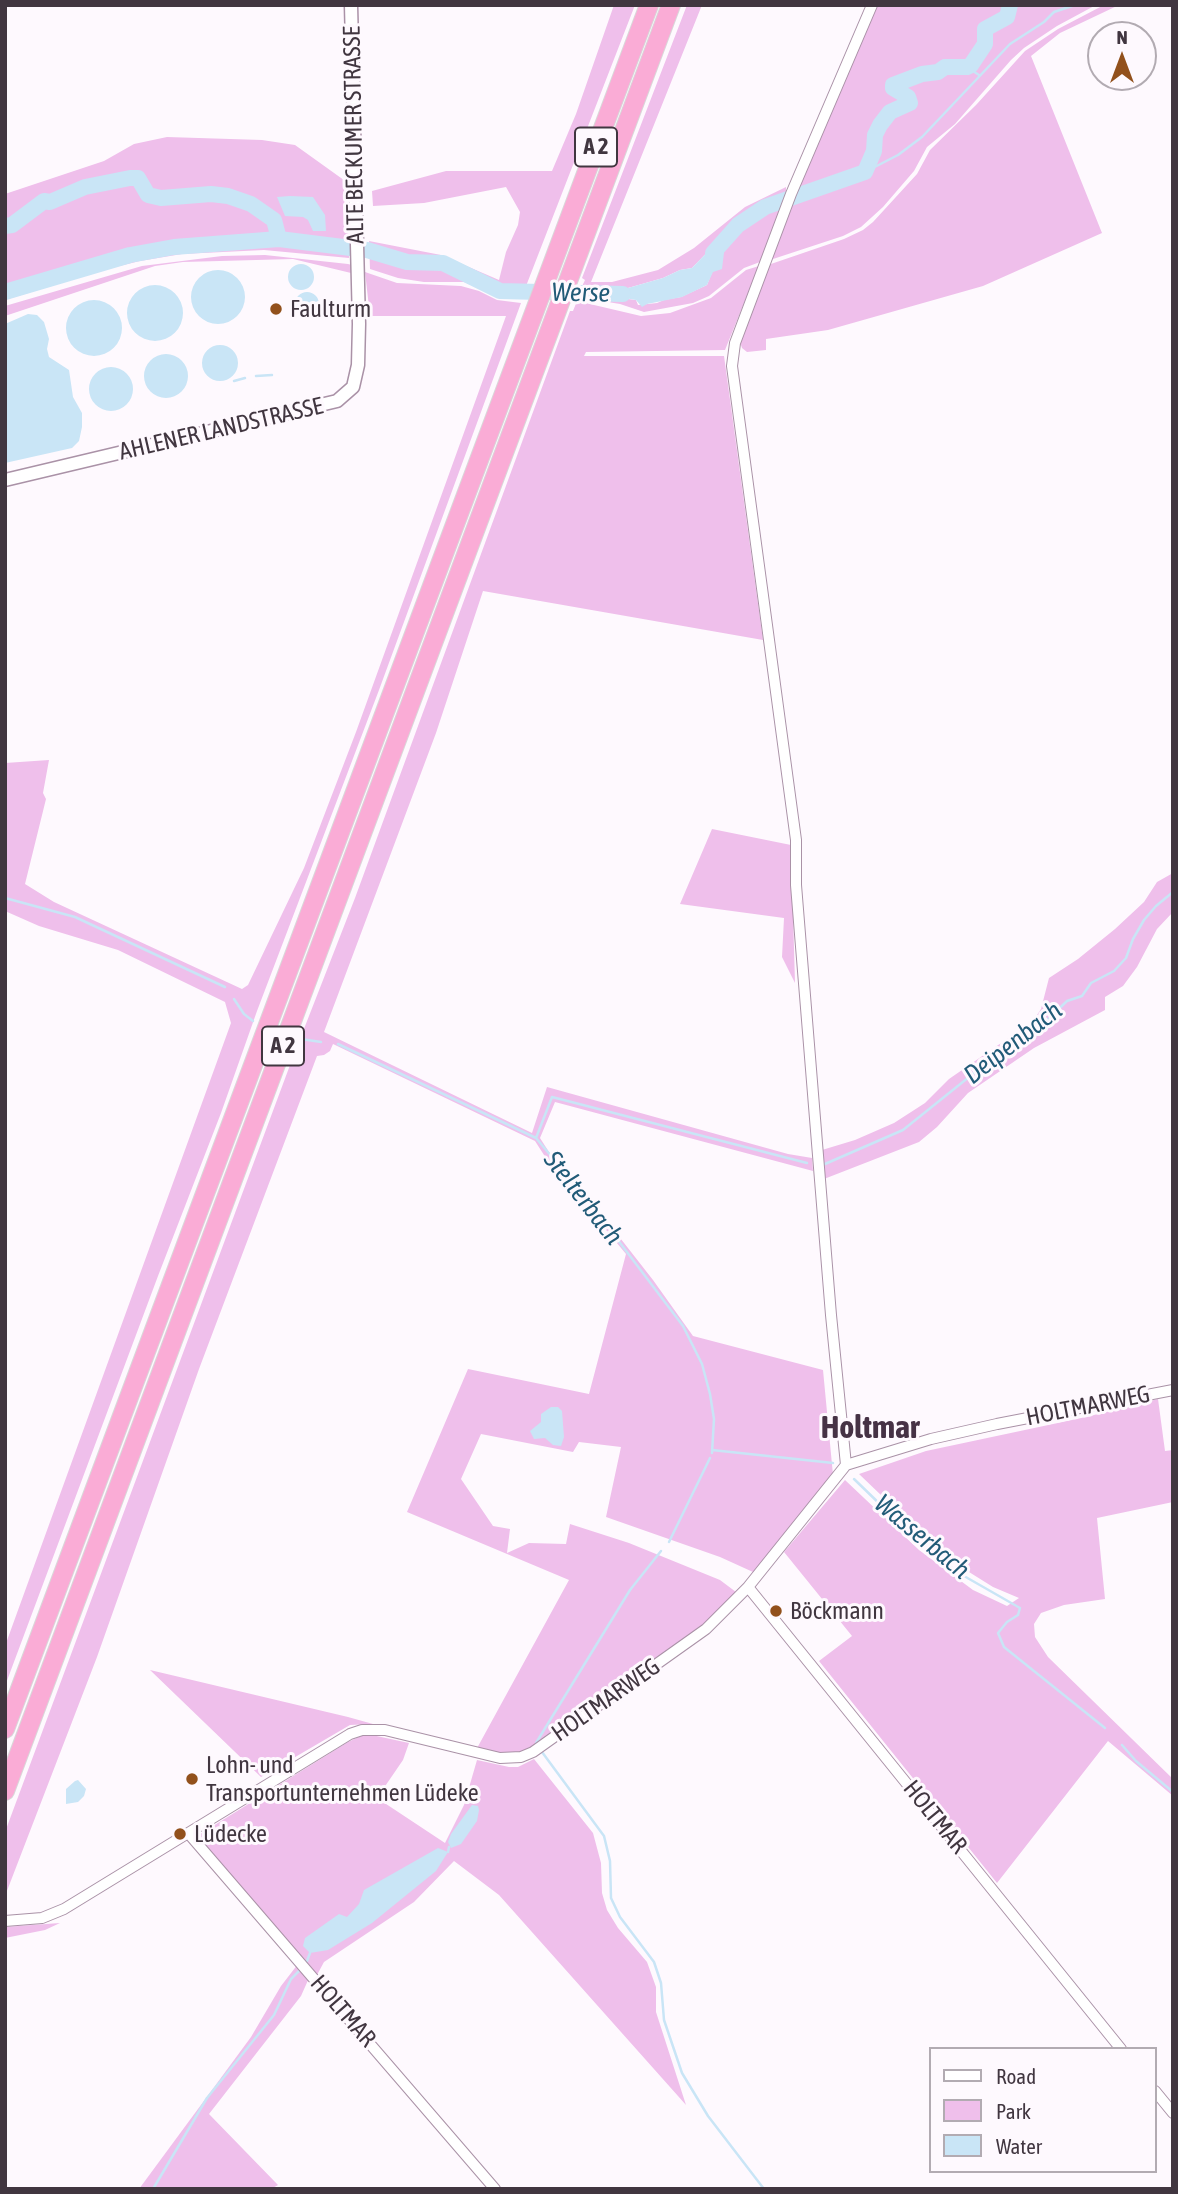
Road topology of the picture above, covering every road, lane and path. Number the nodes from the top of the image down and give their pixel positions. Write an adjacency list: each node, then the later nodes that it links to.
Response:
1 (351, 5): 5 (street, ALTE BECKUMER STRASSE)
2 (649, 5): 10 (highway, A 2)
3 (671, 5): 11 (highway, A 2)
4 (872, 5): 8 (street)
5 (357, 262): 6 (street, AHLENER LANDSTRASSE)
6 (5, 480)
7 (1173, 1390): 8 (street, HOLTMARWEG)
8 (846, 1465): 9 (street, HOLTMARWEG)
9 (748, 1587): 12 (street, HOLTMARWEG); 14 (street, HOLTMAR)
10 (5, 1729)
11 (5, 1791)
12 (188, 1834): 13 (street, HOLTMARWEG); 17 (street, HOLTMAR)
13 (5, 1921)
14 (1119, 2047)
15 (1157, 2093): 16 (street)
16 (1173, 2113)
17 (495, 2189)

